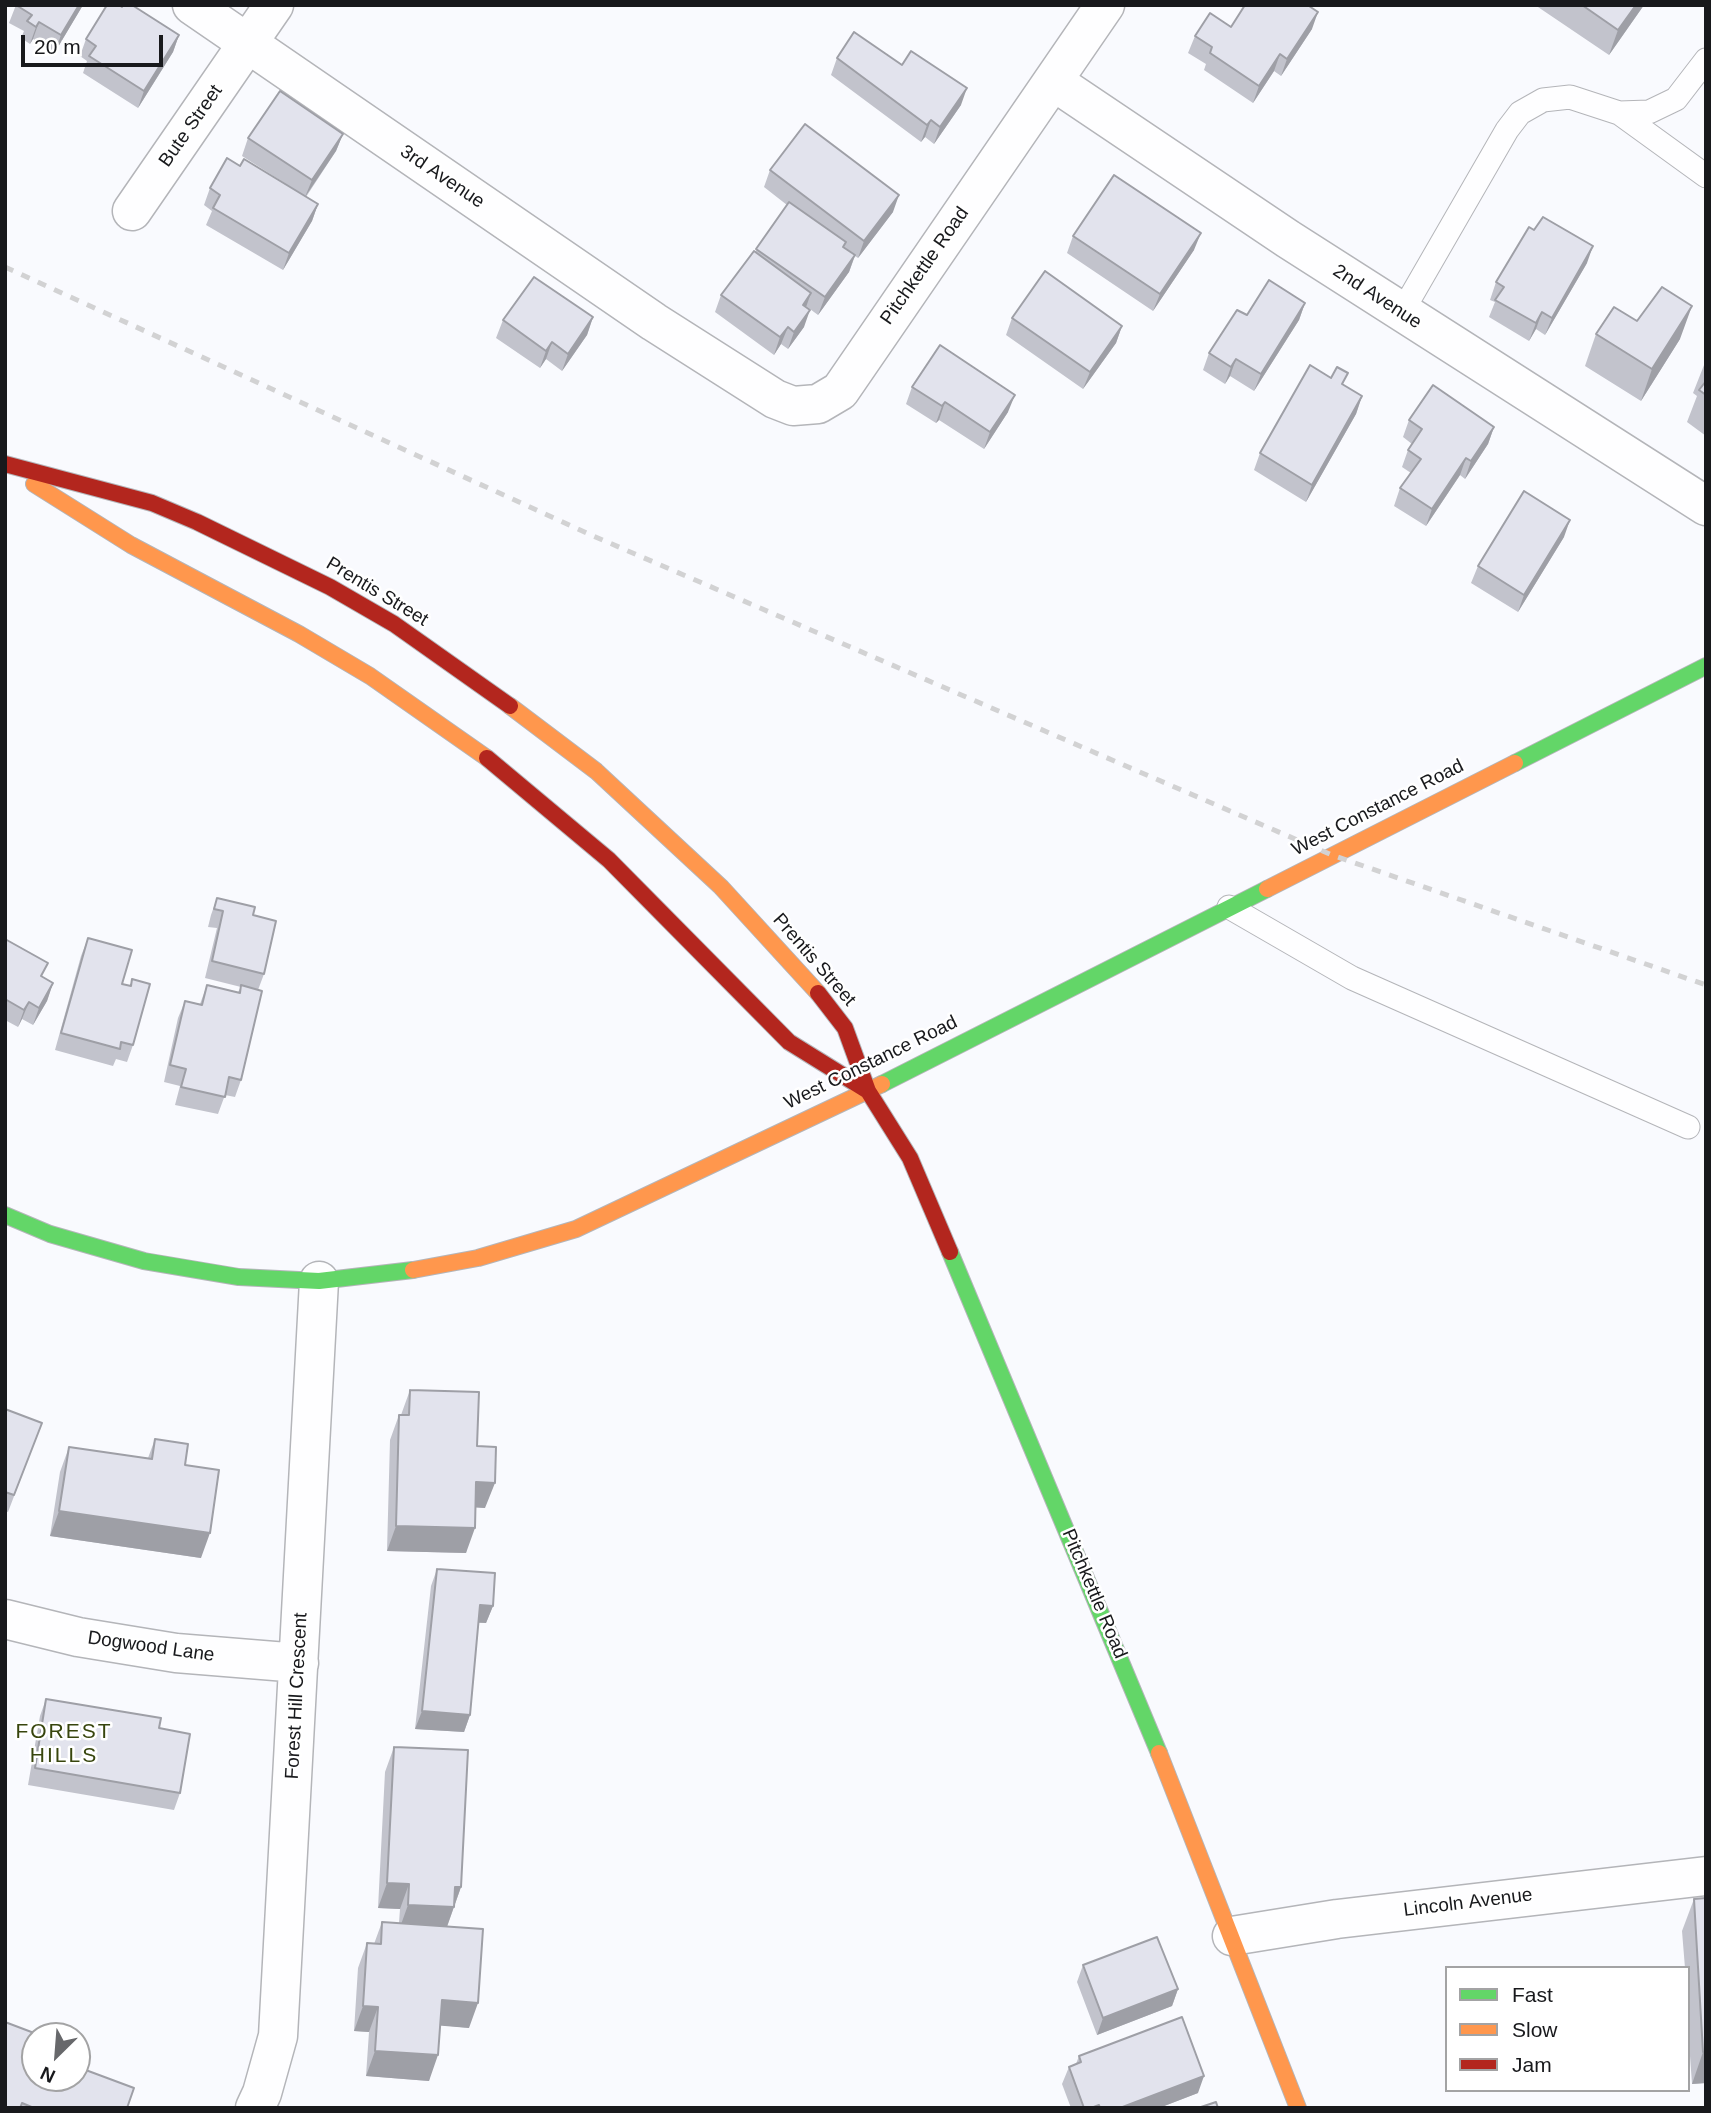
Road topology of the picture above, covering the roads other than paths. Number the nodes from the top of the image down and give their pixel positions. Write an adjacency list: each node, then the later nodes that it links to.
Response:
1 (192, 5): 4 (street, 3rd Avenue)
2 (274, 5): 4 (street, Bute Street)
3 (1105, 5): 6 (street, Pitchkettle Road)
4 (248, 43): 9 (street, Bute Street); 11 (street, 3rd Avenue)
5 (1706, 60): 7 (lane)
6 (1053, 81): 10 (street, 2nd Avenue); 11 (street, Pitchkettle Road)
7 (1619, 113): 8 (lane); 10 (lane)
8 (1706, 176)
9 (132, 211)
10 (1402, 312): 13 (street, 2nd Avenue)
11 (693, 347)
12 (5, 465): 16 (main road, Prentis Street); 16 (main road, Prentis Street)
13 (1706, 506)
14 (1706, 666): 15 (main road, West Constance Road)
15 (1229, 906): 16 (main road, West Constance Road); 17 (lane)
16 (868, 1091): 19 (main road, West Constance Road); 23 (main road, Pitchkettle Road)
17 (1688, 1128)
18 (5, 1215): 19 (main road, West Constance Road)
19 (318, 1281): 21 (street, Forest Hill Crescent)
20 (5, 1619): 21 (street, Dogwood Lane)
21 (299, 1663): 24 (street, Forest Hill Crescent)
22 (1706, 1876): 23 (street, Lincoln Avenue)
23 (1232, 1936): 25 (main road, Pitchkettle Road)
24 (255, 2108)
25 (1298, 2108)

